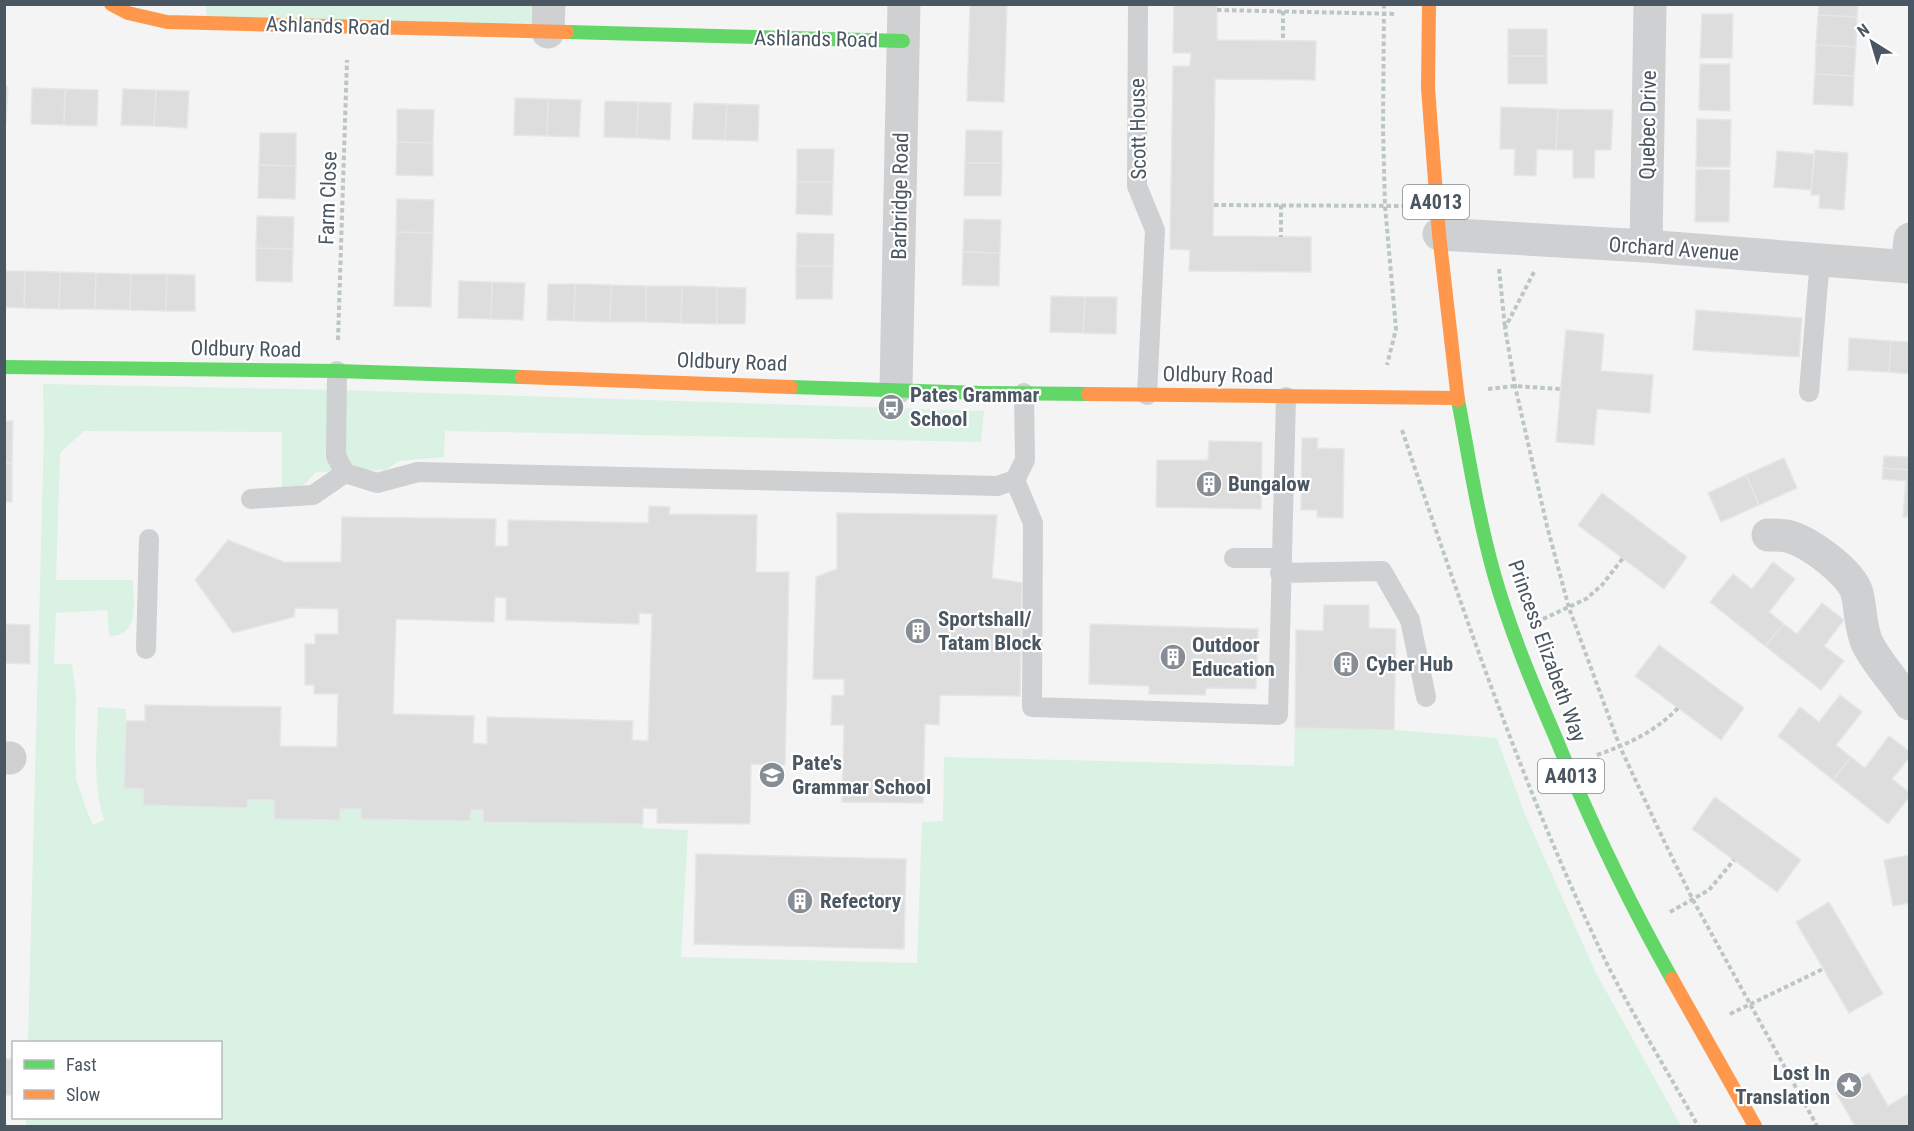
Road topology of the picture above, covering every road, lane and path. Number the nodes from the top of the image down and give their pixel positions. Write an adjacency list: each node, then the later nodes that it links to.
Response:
1 (111, 4): 10 (street, Ashlands Road)
2 (904, 4): 13 (street, Barbridge Road)
3 (1138, 4): 33 (lane, Scott House)
4 (1384, 4): 9 (path)
5 (1650, 4): 22 (street, Quebec Drive)
6 (1429, 9): 9 (path); 18 (street, Princess Elizabeth Way / A4013)
7 (1217, 10): 8 (path)
8 (1283, 11): 9 (path); 14 (path)
9 (1384, 13): 17 (path)
10 (206, 14): 12 (street, Ashlands Road)
11 (549, 18): 12 (street, Ashlands Road); 13 (street, Ashlands Road)
12 (348, 27): 27 (path, Farm Close)
13 (903, 41): 29 (street, Barbridge Road)
14 (1283, 41)
15 (1214, 205): 16 (path)
16 (1281, 205): 17 (path); 19 (path)
17 (1385, 206): 18 (path); 36 (path)
18 (1437, 220): 20 (street, Orchard Avenue); 34 (street, Princess Elizabeth Way / A4013)
19 (1281, 237)
20 (1496, 238): 21 (street, Orchard Avenue); 25 (path)
21 (1549, 241): 22 (street, Orchard Avenue); 25 (path)
22 (1646, 246): 24 (street, Orchard Avenue)
23 (1909, 258): 24 (street, Orchard Avenue)
24 (1820, 259): 31 (lane)
25 (1505, 328): 28 (path)
26 (4, 367): 27 (street, Oldbury Road)
27 (337, 371): 29 (street, Oldbury Road); 37 (lane)
28 (1515, 386): 30 (path); 34 (path); 45 (path)
29 (896, 388): 32 (street, Oldbury Road)
30 (1561, 389)
31 (1809, 392)
32 (1024, 393): 33 (street, Oldbury Road); 38 (lane)
33 (1148, 395): 35 (street, Oldbury Road)
34 (1458, 396): 36 (street, Oldbury Road); 51 (street, Princess Elizabeth Way / A4013)
35 (1286, 397): 36 (street, Oldbury Road); 44 (lane)
36 (1392, 399)
37 (345, 473): 38 (lane); 39 (lane)
38 (1015, 480): 44 (lane)
39 (251, 499)
40 (1768, 535): 47 (street)
41 (149, 539): 46 (lane)
42 (1234, 558): 44 (lane)
43 (1623, 558): 45 (path)
44 (1281, 566): 48 (lane)
45 (1569, 608): 50 (path)
46 (146, 649)
47 (1907, 695)
48 (1426, 697)
49 (1678, 708): 50 (path)
50 (1620, 747): 51 (path); 53 (path)
51 (1567, 766): 54 (street, Princess Elizabeth Way / A4013)
52 (1734, 860): 53 (path)
53 (1693, 900): 54 (path); 56 (path)
54 (1643, 927): 57 (street, Princess Elizabeth Way / A4013)
55 (1823, 969): 56 (path)
56 (1749, 1004): 57 (path); 59 (path)
57 (1700, 1030): 58 (street, Princess Elizabeth Way / A4013)
58 (1755, 1126)
59 (1817, 1126)

